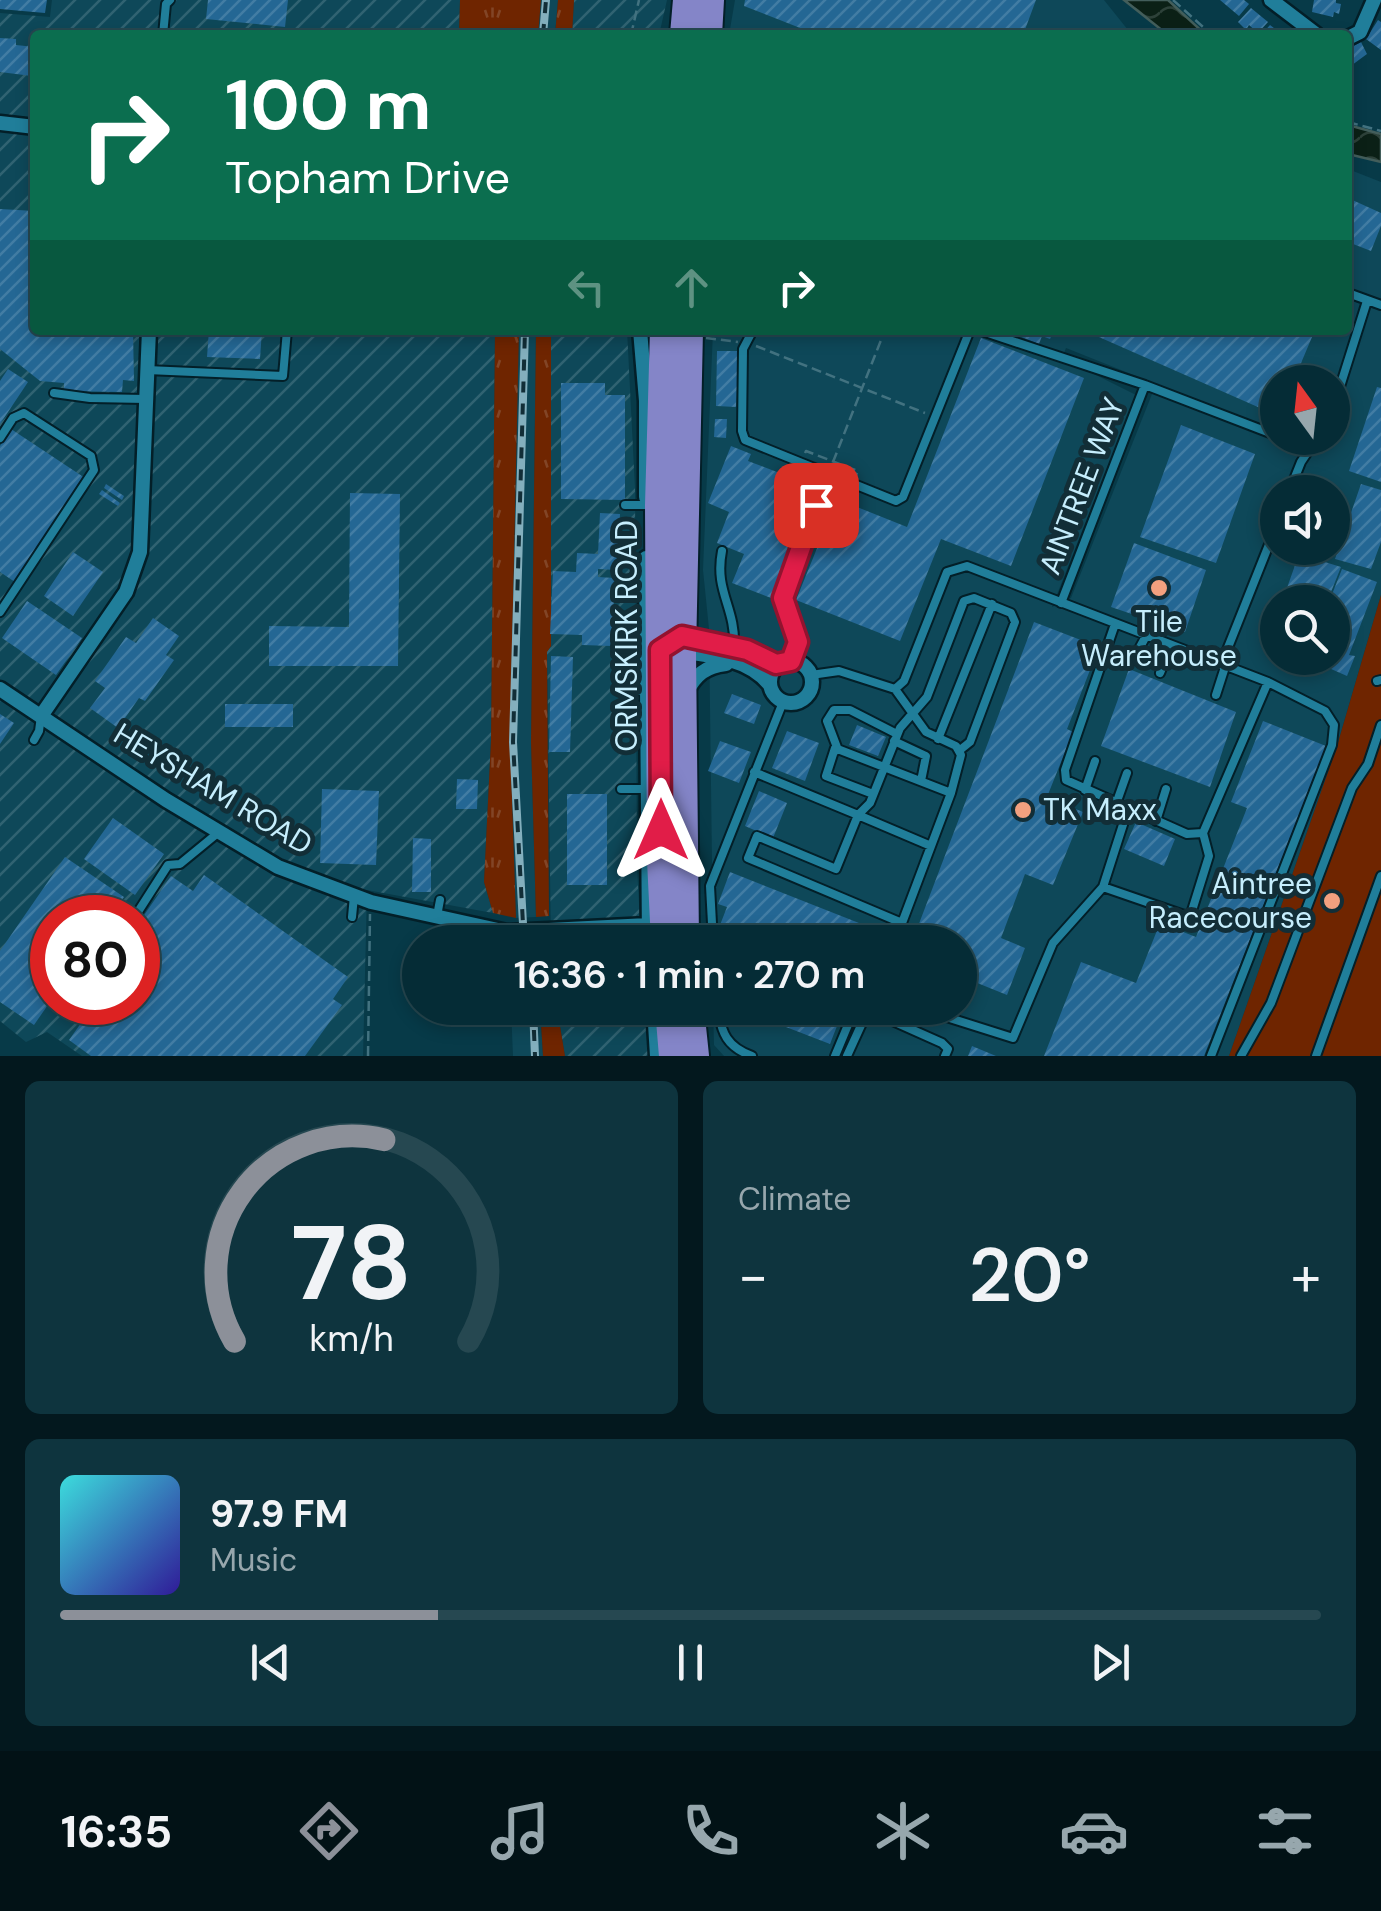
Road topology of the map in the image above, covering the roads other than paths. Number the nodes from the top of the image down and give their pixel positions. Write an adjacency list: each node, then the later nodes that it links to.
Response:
1 (170, 0): 7 (lane)
2 (688, 0): 8 (highway)
3 (699, 0): 9 (street)
4 (710, 0): 10 (highway)
5 (1270, 0): 11 (street)
6 (1374, 0): 12 (street)
7 (164, 30)
8 (685, 30)
9 (696, 30)
10 (708, 30)
11 (1309, 30)
12 (1352, 36)
13 (0, 123): 14 (street)
14 (30, 126)
15 (1352, 295): 16 (lane)
16 (1367, 301): 17 (lane); 27 (lane)
17 (1381, 305)
18 (149, 335): 28 (street)
19 (287, 335): 28 (lane)
20 (640, 335): 37 (street)
21 (654, 335): 32 (street)
22 (664, 335): 32 (highway, ORMSKIRK ROAD)
23 (697, 335): 45 (highway, ORMSKIRK ROAD)
24 (750, 335): 35 (lane)
25 (968, 335): 35 (lane)
26 (994, 335): 29 (lane)
27 (1347, 365)
28 (147, 370): 31 (street)
29 (1145, 385): 33 (lane); 40 (lane, AINTREE WAY)
30 (54, 394): 31 (lane)
31 (146, 399): 64 (street)
32 (661, 429): 45 (highway, ORMSKIRK ROAD)
33 (1260, 430)
34 (0, 438): 42 (lane)
35 (828, 474): 49 (lane)
36 (625, 505): 37 (lane)
37 (646, 505): 59 (street)
38 (722, 551): 47 (lane)
39 (1262, 565): 51 (lane)
40 (1061, 602): 43 (lane); 57 (lane)
41 (992, 604): 63 (lane); 67 (lane); 70 (lane)
42 (0, 612)
43 (1115, 624): 44 (lane); 79 (lane)
44 (1146, 636): 46 (lane); 48 (lane)
45 (675, 646): 47 (street); 50 (street); 62 (highway, ORMSKIRK ROAD); 98 (highway, ORMSKIRK ROAD)
46 (1171, 646): 51 (lane); 52 (lane)
47 (734, 647): 49 (street)
48 (1133, 660)
49 (787, 662): 53 (street); 55 (street)
50 (747, 666): 55 (street); 62 (street)
51 (1223, 666): 54 (lane); 60 (lane)
52 (1160, 674)
53 (811, 676): 57 (lane); 61 (street)
54 (1268, 682): 87 (lane); 114 (lane)
55 (770, 685): 61 (street)
56 (0, 689): 64 (street, HEYSHAM ROAD)
57 (895, 689): 63 (lane)
58 (622, 690): 59 (lane)
59 (646, 691): 77 (street)
60 (1216, 694)
61 (783, 702): 73 (lane)
62 (682, 703): 99 (highway, ORMSKIRK ROAD)
63 (911, 713): 66 (lane); 67 (lane)
64 (41, 716): 68 (lane); 86 (street, HEYSHAM ROAD)
65 (1381, 725): 115 (lane)
66 (896, 737): 69 (lane); 72 (lane); 75 (lane)
67 (938, 739): 70 (lane)
68 (34, 740)
69 (838, 750): 72 (lane); 81 (lane)
70 (960, 750): 80 (lane)
71 (1096, 761): 79 (lane)
72 (884, 766): 75 (lane); 81 (lane)
73 (754, 772): 84 (lane); 100 (lane)
74 (1127, 773): 82 (lane)
75 (921, 781): 80 (lane)
76 (621, 789): 77 (lane)
77 (646, 789): 97 (street)
78 (1166, 789): 85 (lane)
79 (1085, 790): 82 (lane)
80 (952, 793): 88 (lane)
81 (873, 794): 84 (lane)
82 (1116, 804): 83 (lane)
83 (1128, 809): 85 (lane); 91 (lane)
84 (858, 815): 88 (lane); 89 (lane)
85 (1156, 820): 87 (lane)
86 (219, 832): 93 (lane); 94 (street, HEYSHAM ROAD)
87 (1203, 833): 91 (lane)
88 (932, 846): 92 (lane)
89 (836, 869): 92 (lane); 92 (lane)
90 (1381, 876): 116 (lane)
91 (1103, 887): 106 (lane)
92 (826, 892)
93 (149, 895)
94 (354, 896): 95 (lane); 96 (street, HEYSHAM ROAD)
95 (352, 917)
96 (487, 925)
97 (655, 925)
98 (657, 925)
99 (685, 925)
100 (712, 925)
101 (655, 1025): 107 (street)
102 (671, 1025): 108 (highway)
103 (692, 1025): 109 (highway)
104 (720, 1025): 110 (lane)
105 (848, 1025): 111 (lane)
106 (972, 1025)
107 (657, 1056)
108 (673, 1056)
109 (695, 1056)
110 (752, 1056)
111 (835, 1056)
112 (846, 1056): 113 (lane)
113 (945, 1056)
114 (1211, 1056)
115 (1242, 1056)
116 (1316, 1056)

